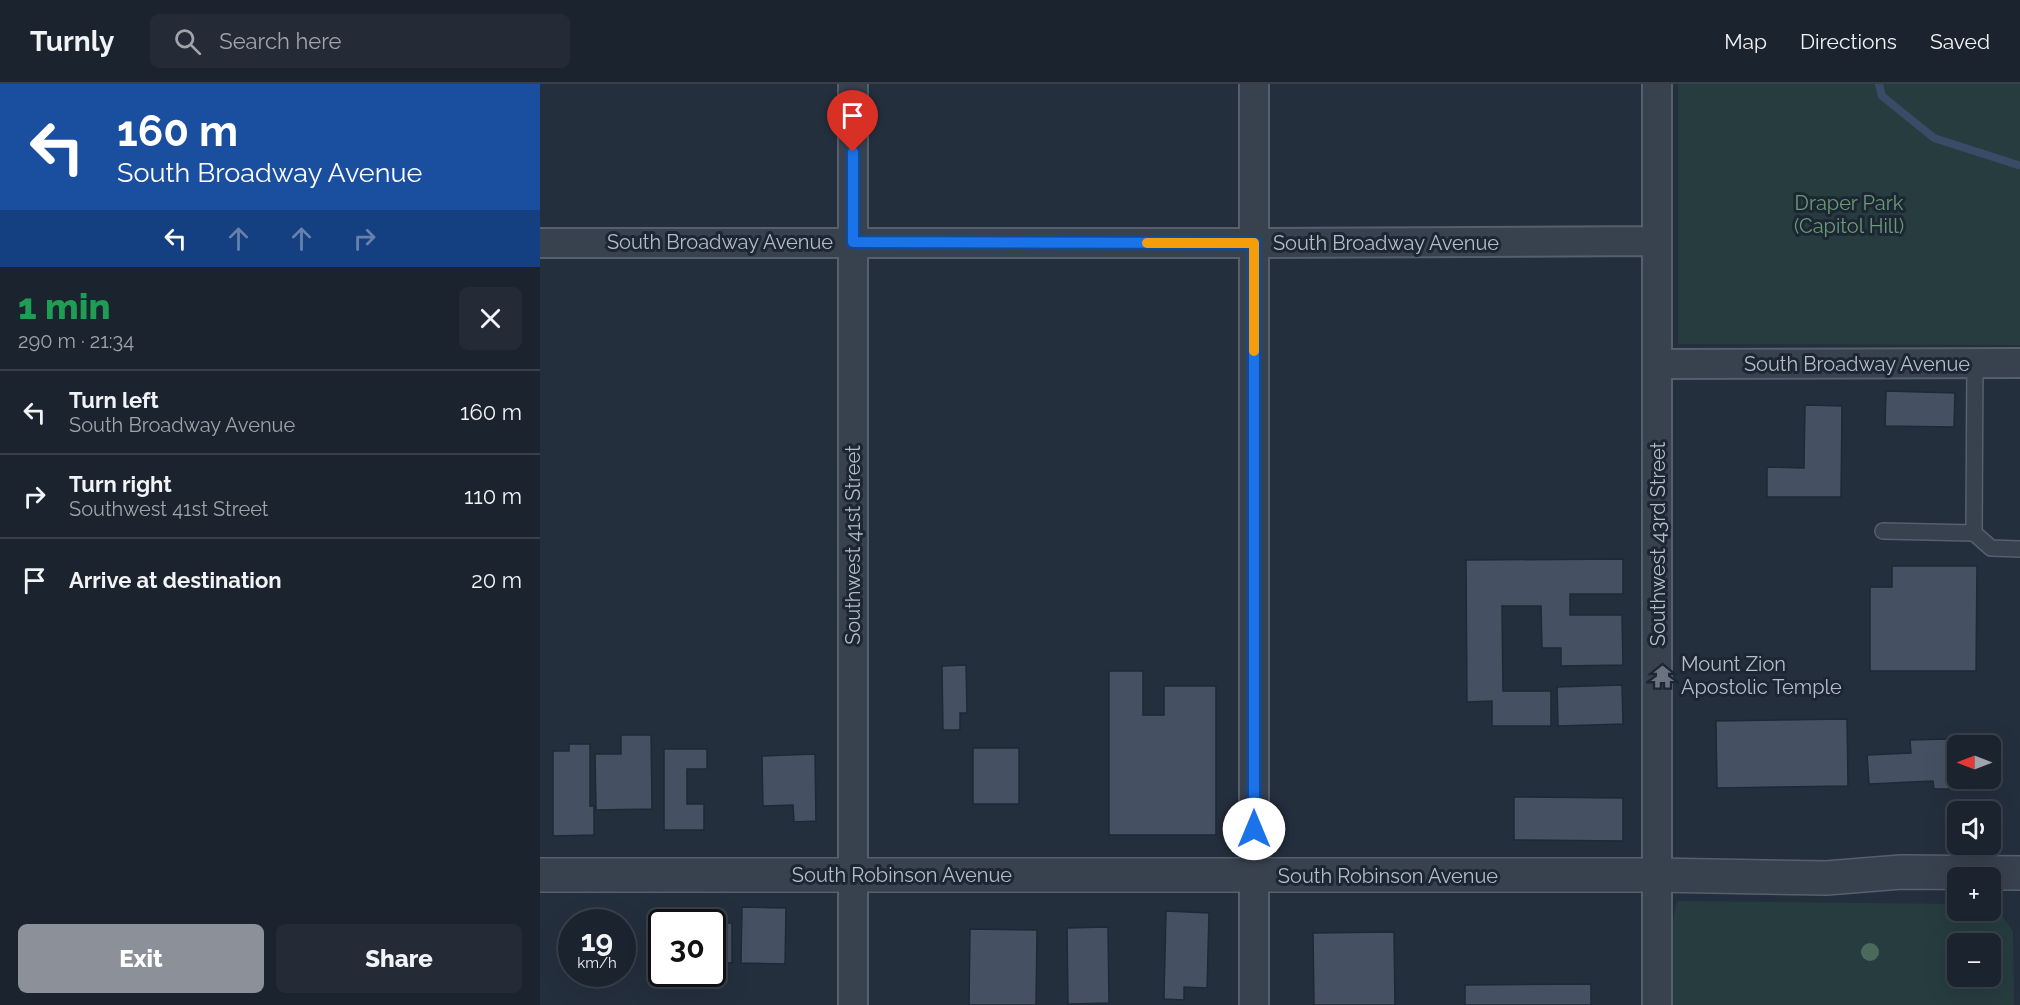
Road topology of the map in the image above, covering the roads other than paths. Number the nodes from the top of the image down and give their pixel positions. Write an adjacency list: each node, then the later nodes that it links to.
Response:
1 (853, 84): 5 (street, Southwest 41st Street)
2 (1254, 84): 7 (street)
3 (1658, 84): 4 (street, Southwest 43rd Street)
4 (1656, 241): 7 (street, South Broadway Avenue); 10 (street, Southwest 43rd Street)
5 (853, 242): 6 (street, South Broadway Avenue); 7 (street, South Broadway Avenue); 16 (street, Southwest 41st Street)
6 (540, 243)
7 (1254, 243): 18 (street)
8 (1975, 363): 9 (street, South Broadway Avenue); 10 (street, South Broadway Avenue); 12 (lane)
9 (2020, 363)
10 (1658, 364): 17 (street, Southwest 43rd Street)
11 (1883, 531): 12 (lane)
12 (1974, 533): 13 (lane)
13 (2020, 549)
14 (2020, 873): 17 (street, South Robinson Avenue)
15 (540, 875): 16 (street, South Robinson Avenue)
16 (853, 875): 18 (street, South Robinson Avenue); 19 (street, Southwest 41st Street)
17 (1656, 875): 18 (street, South Robinson Avenue); 21 (street, Southwest 43rd Street)
18 (1254, 876): 20 (street)
19 (852, 1005)
20 (1254, 1005)
21 (1657, 1005)

